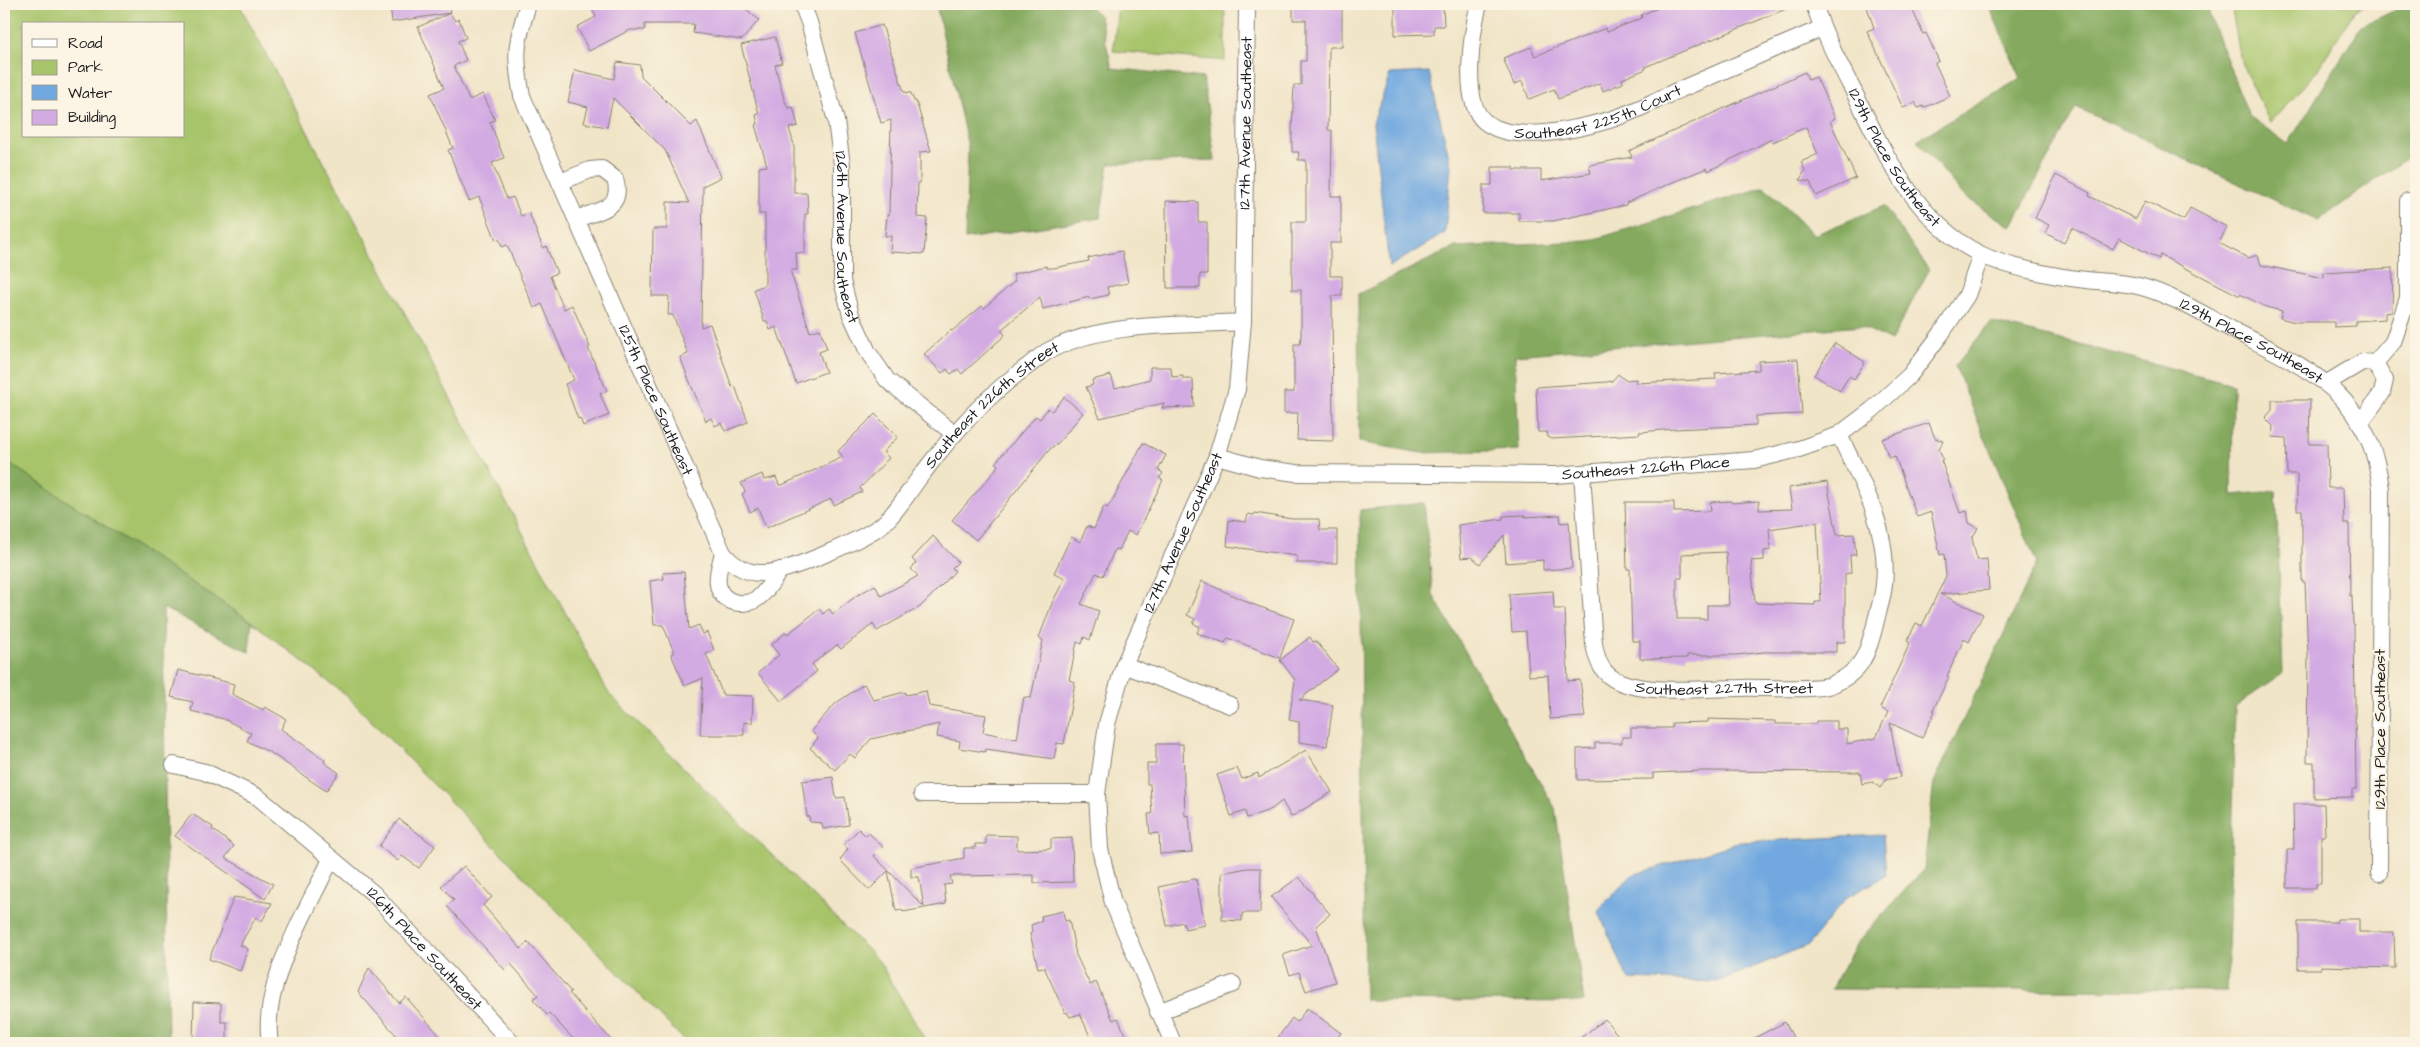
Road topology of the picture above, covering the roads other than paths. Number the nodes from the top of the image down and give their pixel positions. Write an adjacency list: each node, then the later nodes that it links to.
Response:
1 (528, 4): 7 (street, 125th Place Southeast)
2 (802, 4): 15 (street, 126th Avenue Southeast)
3 (1247, 4): 11 (street, 127th Avenue Southeast)
4 (1479, 4): 6 (street, Southeast 225th Court)
5 (1814, 4): 6 (street, 129th Place Southeast)
6 (1822, 28): 10 (street, 129th Place Southeast)
7 (560, 182): 9 (street, 125th Place Southeast); 9 (street)
8 (2408, 201): 12 (street)
9 (577, 220): 19 (street, 125th Place Southeast)
10 (1981, 255): 13 (street, 129th Place Southeast); 16 (street, Southeast 226th Place)
11 (1243, 322): 15 (street, Southeast 226th Street); 17 (street, 127th Avenue Southeast)
12 (2375, 363): 13 (street); 14 (street)
13 (2327, 383): 14 (street, 129th Place Southeast)
14 (2360, 423): 28 (street, 129th Place Southeast)
15 (953, 433): 21 (street, Southeast 226th Street)
16 (1839, 435): 18 (street, Southeast 226th Place); 18 (street, Southeast 227th Street)
17 (1216, 456): 18 (street, Southeast 226th Place); 22 (street, 127th Avenue Southeast)
18 (1582, 474)
19 (723, 553): 20 (street, 125th Place Southeast); 21 (street)
20 (746, 570): 21 (street, Southeast 226th Street)
21 (780, 570)
22 (1124, 665): 23 (street); 26 (street, 127th Avenue Southeast)
23 (1230, 705)
24 (174, 765): 27 (street)
25 (922, 794): 26 (street)
26 (1097, 794): 30 (street, 127th Avenue Southeast)
27 (332, 859): 31 (street); 32 (street, 126th Place Southeast)
28 (2379, 873)
29 (1233, 984): 30 (street)
30 (1158, 1012): 33 (street, 127th Avenue Southeast)
31 (270, 1043)
32 (512, 1043)
33 (1173, 1043)

